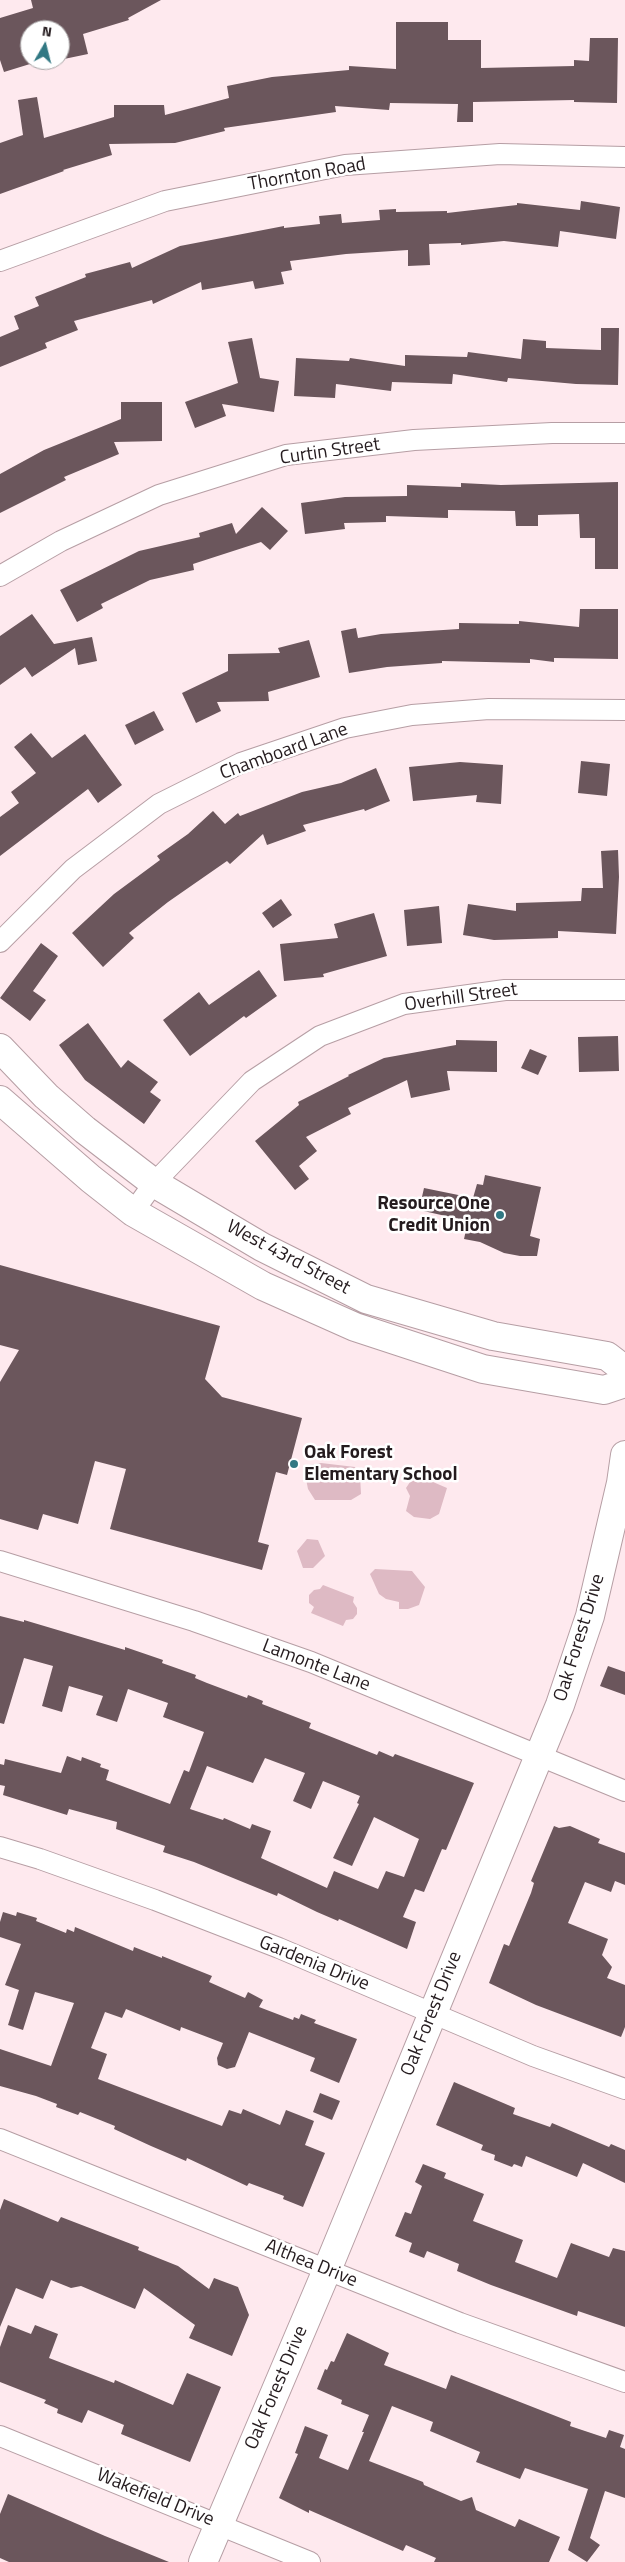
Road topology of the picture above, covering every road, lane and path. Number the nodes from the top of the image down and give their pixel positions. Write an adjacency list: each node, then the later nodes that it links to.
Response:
1 (625, 157): 2 (street, Thornton Road)
2 (0, 261)
3 (625, 433): 4 (street, Curtin Street)
4 (0, 576)
5 (625, 710): 6 (street, Chamboard Lane)
6 (0, 942)
7 (625, 990): 10 (street, Overhill Street)
8 (0, 1048): 10 (main road, West 43rd Street)
9 (0, 1100): 11 (main road, West 43rd Street)
10 (154, 1183): 11 (street, Overhill Street); 12 (main road, West 43rd Street)
11 (133, 1212): 13 (main road, West 43rd Street)
12 (625, 1370)
13 (625, 1383)
14 (625, 1455): 16 (main road, Oak Forest Drive)
15 (0, 1561): 16 (street, Lamonte Lane)
16 (538, 1755): 17 (street, Lamonte Lane); 19 (main road, Oak Forest Drive)
17 (625, 1791)
18 (0, 1847): 19 (street, Gardenia Drive)
19 (433, 2013): 20 (street, Gardenia Drive); 22 (main road, Oak Forest Drive)
20 (625, 2089)
21 (0, 2139): 22 (street, Althea Drive)
22 (327, 2270): 23 (street, Althea Drive); 25 (main road, Oak Forest Drive)
23 (625, 2382)
24 (0, 2436): 25 (street, Wakefield Drive)
25 (219, 2524): 26 (main road, Oak Forest Drive); 27 (street, Wakefield Drive)
26 (203, 2562)
27 (310, 2562)

